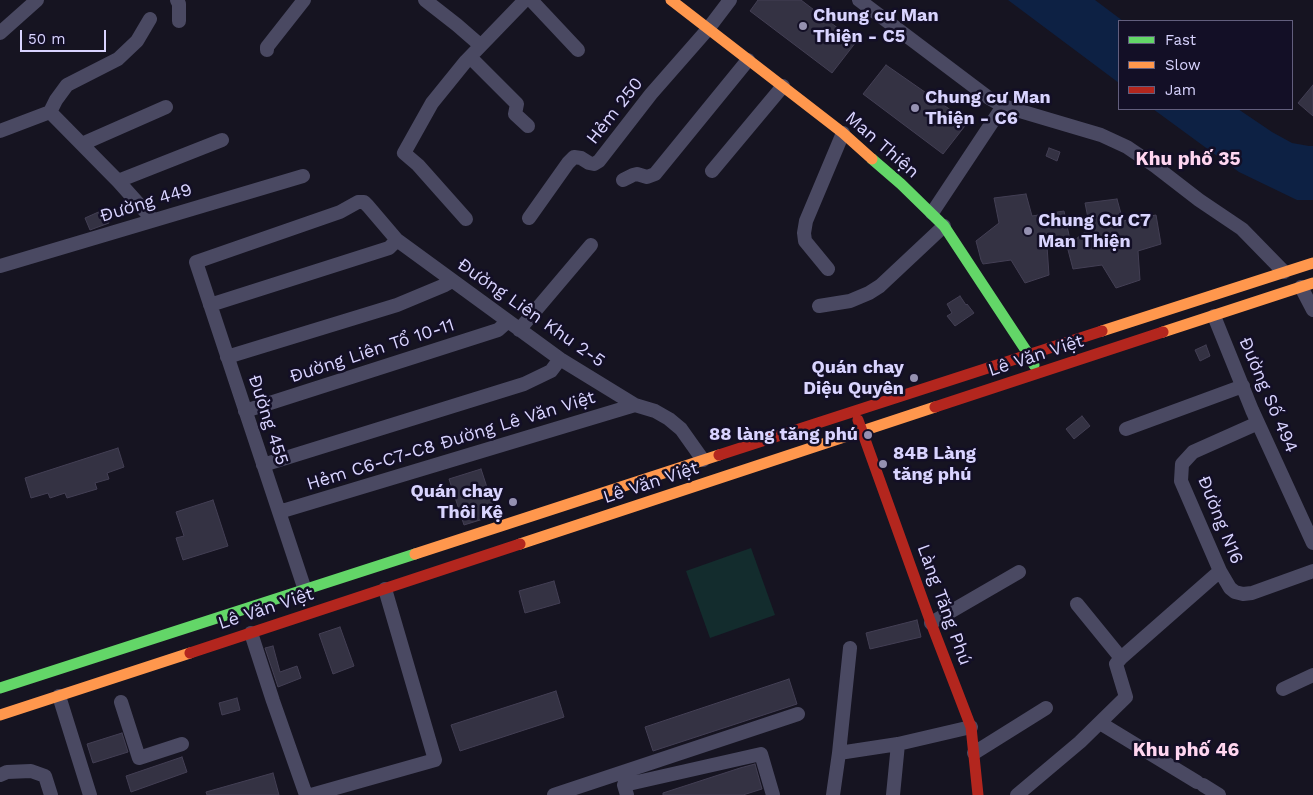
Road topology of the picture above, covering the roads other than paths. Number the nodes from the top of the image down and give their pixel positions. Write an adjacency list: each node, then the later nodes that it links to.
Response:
1 (37, 0): 13 (street)
2 (177, 0): 11 (street)
3 (304, 0): 15 (street)
4 (425, 0): 14 (street)
5 (525, 0): 14 (street)
6 (531, 0): 16 (street)
7 (672, 0): 12 (main road, Man Thiện)
8 (730, 0): 12 (street)
9 (859, 0): 20 (street)
10 (150, 19): 22 (street)
11 (179, 21)
12 (708, 29): 18 (main road, Man Thiện); 33 (street, Hẻm 250)
13 (0, 33)
14 (480, 45): 17 (street)
15 (267, 50)
16 (578, 50)
17 (470, 57): 23 (street); 34 (street)
18 (748, 60): 19 (main road, Man Thiện); 30 (street)
19 (783, 86): 25 (main road, Man Thiện); 28 (street)
20 (1004, 106): 32 (street); 43 (street)
21 (166, 107): 27 (street)
22 (50, 112): 24 (street); 27 (street)
23 (528, 126)
24 (0, 131)
25 (843, 133): 32 (main road, Man Thiện); 42 (street)
26 (222, 140): 31 (street)
27 (82, 144): 31 (street)
28 (712, 171)
29 (304, 176): 35 (street, Đường 449)
30 (623, 180)
31 (118, 181): 35 (street)
32 (932, 213): 36 (main road, Man Thiện)
33 (529, 218)
34 (466, 219)
35 (152, 220): 41 (street, Đường 449)
36 (944, 226): 47 (street); 52 (main road, Man Thiện)
37 (397, 240): 39 (street, Đường Liên Khu 2-5); 44 (street, Đường Liên Khu 2-5); 46 (street)
38 (591, 245): 51 (street)
39 (196, 262): 46 (street, Đường 455)
40 (1313, 262): 43 (main road, Lê Văn Việt)
41 (0, 266)
42 (828, 269)
43 (1284, 272): 45 (main road); 52 (main road, Lê Văn Việt)
44 (452, 281): 50 (street, Đường Liên Khu 2-5); 53 (street)
45 (1307, 285): 48 (street); 49 (main road, Lê Văn Việt)
46 (210, 305): 53 (street, Đường 455)
47 (819, 306)
48 (1313, 310)
49 (1214, 316): 55 (main road, Lê Văn Việt); 56 (street, Đường Số 494)
50 (507, 322): 51 (street, Đường Liên Khu 2-5); 58 (street, Đường Liên Tổ 10-11)
51 (519, 330): 54 (street, Đường Liên Khu 2-5)
52 (1029, 355): 55 (main road, Man Thiện); 59 (main road, Lê Văn Việt)
53 (228, 357): 58 (street, Đường 455)
54 (560, 359): 57 (street, Đường Liên Khu 2-5); 64 (street)
55 (1038, 373): 62 (main road, Lê Văn Việt)
56 (1243, 386): 60 (street, Đường Số 494); 61 (street)
57 (635, 405): 63 (street, Đường Liên Khu 2-5); 65 (street, Hẻm C6-C7-C8 Đường Lê Văn Việt)
58 (245, 411): 64 (street, Đường 455)
59 (854, 411): 62 (main road, Làng Tăng Phú); 63 (main road, Lê Văn Việt)
60 (1258, 423): 66 (street, Đường Số 494); 67 (street, Đường N16)
61 (1126, 429)
62 (862, 432): 70 (main road, Lê Văn Việt); 73 (main road, Làng Tăng Phú)
63 (703, 460): 71 (main road, Lê Văn Việt)
64 (263, 465): 65 (street, Đường 455)
65 (279, 512): 71 (street, Đường 455)
66 (1313, 543)
67 (1220, 570): 68 (street, Đường N16); 76 (street)
68 (1313, 571)
69 (1018, 572): 73 (street)
70 (385, 589): 71 (main road, Lê Văn Việt); 96 (street)
71 (308, 601): 74 (main road, Lê Văn Việt); 78 (main road, Lê Văn Việt)
72 (1077, 604): 76 (street)
73 (931, 623): 87 (main road, Làng Tăng Phú)
74 (251, 632): 78 (main road, Lê Văn Việt); 95 (street)
75 (850, 648): 90 (street)
76 (1122, 658): 86 (street)
77 (1313, 675): 80 (street)
78 (55, 684): 81 (main road, Lê Văn Việt); 81 (main road, Lê Văn Việt); 94 (street)
79 (0, 688): 81 (main road, Lê Văn Việt)
80 (1283, 689)
81 (19, 696): 85 (main road, Lê Văn Việt)
82 (121, 702): 88 (street)
83 (1046, 708): 91 (street)
84 (798, 714): 97 (street)
85 (0, 715)
86 (1100, 723): 103 (street); 104 (street)
87 (971, 728): 89 (street); 91 (main road, Làng Tăng Phú)
88 (182, 744)
89 (898, 744): 90 (street); 101 (street)
90 (839, 753): 100 (street)
91 (974, 753): 102 (main road, Làng Tăng Phú)
92 (0, 775): 93 (street)
93 (51, 795)
94 (90, 795)
95 (306, 795)
96 (311, 795)
97 (554, 795)
98 (627, 795): 99 (street)
99 (773, 795)
100 (833, 795)
101 (893, 795)
102 (978, 795)
103 (1018, 795)
104 (1219, 795)

